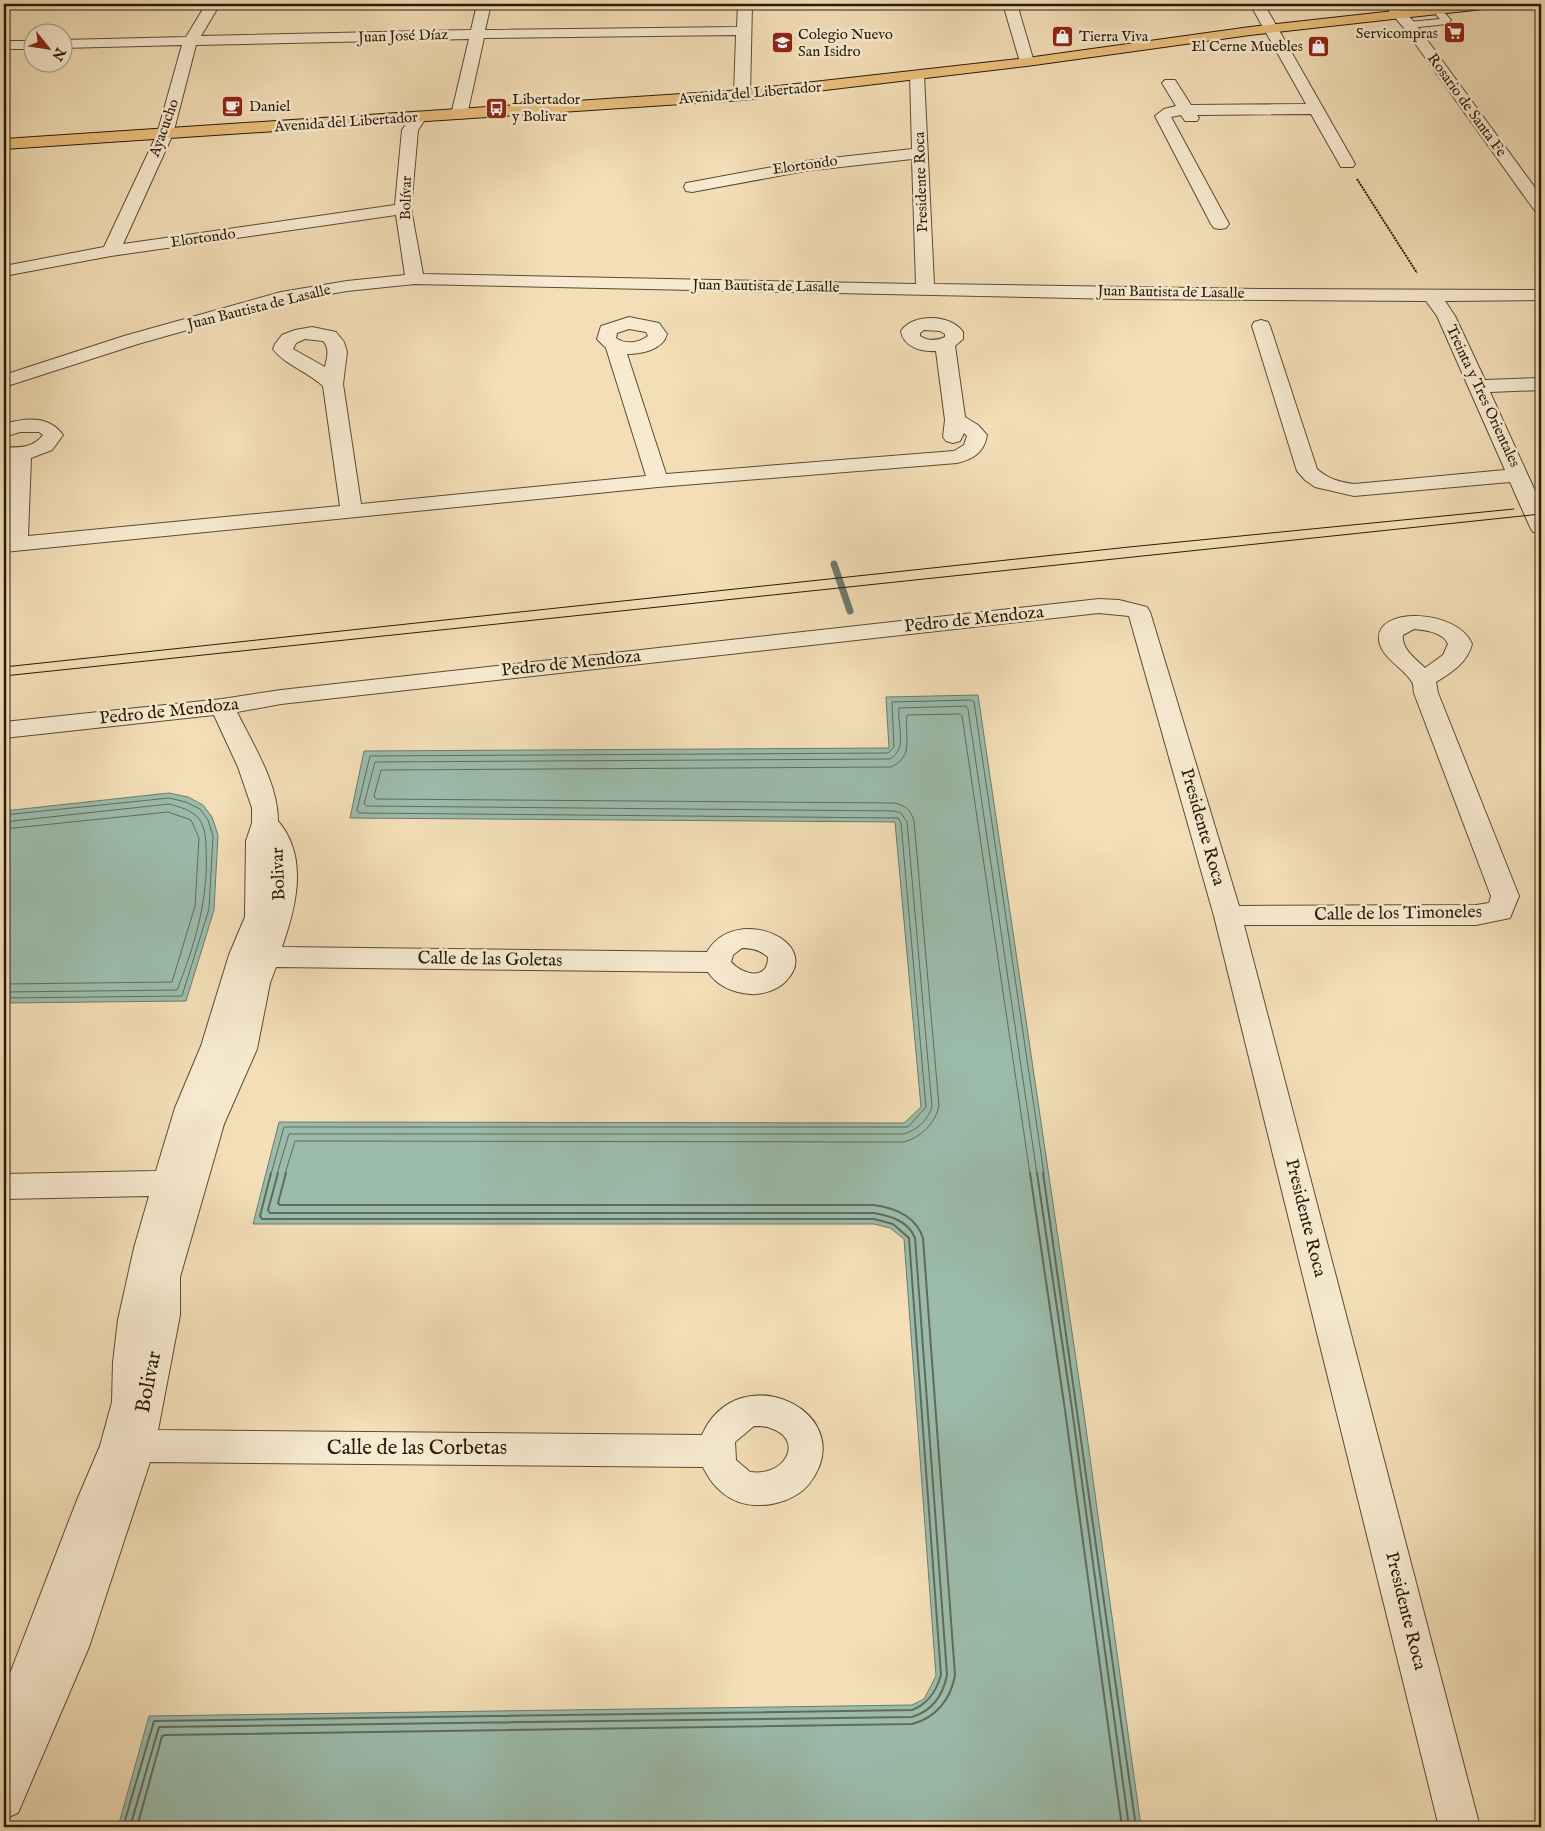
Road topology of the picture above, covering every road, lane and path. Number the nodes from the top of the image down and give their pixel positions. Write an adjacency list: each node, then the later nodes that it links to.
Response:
1 (214, 4): 11 (street, Ayacucho)
2 (484, 4): 10 (street)
3 (745, 4): 9 (street)
4 (1010, 4): 15 (street)
5 (1257, 4): 8 (street)
6 (1492, 4): 7 (main road, Avenida del Libertador)
7 (1399, 14): 8 (main road, Avenida del Libertador); 28 (street, Rosario de Santa Fe)
8 (1270, 29): 15 (main road, Avenida del Libertador); 19 (street)
9 (744, 31): 10 (street, Juan José Díaz); 18 (street)
10 (476, 34): 11 (street, Juan José Díaz); 20 (street)
11 (190, 42): 12 (street, Juan José Díaz); 23 (street, Ayacucho)
12 (72, 44)
13 (22, 45): 14 (street)
14 (4, 46)
15 (1027, 62): 16 (main road, Avenida del Libertador)
16 (917, 75): 18 (main road, Avenida del Libertador); 25 (street, Presidente Roca)
17 (1170, 83): 21 (street)
18 (742, 95): 20 (main road, Avenida del Libertador)
19 (1318, 112): 21 (street); 26 (street)
20 (459, 114): 22 (main road, Avenida del Libertador)
21 (1188, 114): 30 (street)
22 (418, 118): 23 (main road, Avenida del Libertador); 29 (street, Bolívar)
23 (165, 134): 24 (main road, Avenida del Libertador); 31 (street, Ayacucho)
24 (4, 144)
25 (920, 153): 27 (street, Elortondo); 34 (street, Presidente Roca)
26 (1347, 164): 36 (path)
27 (692, 187)
28 (1541, 207)
29 (403, 209): 31 (street, Elortondo); 33 (street, Bolívar)
30 (1220, 224)
31 (111, 251): 32 (street, Elortondo)
32 (4, 271)
33 (415, 279): 34 (street, Juan Bautista de Lasalle); 40 (street, Juan Bautista de Lasalle)
34 (925, 289): 36 (street, Juan Bautista de Lasalle)
35 (1541, 295): 36 (street, Juan Bautista de Lasalle)
36 (1432, 296): 43 (street, Treinta y Tres Orientales)
37 (1261, 326): 46 (street)
38 (945, 344): 47 (street)
39 (615, 346): 47 (street)
40 (4, 381)
41 (333, 384): 48 (street)
42 (1541, 384): 43 (street)
43 (1483, 395): 46 (street, Treinta y Tres Orientales)
44 (4, 431): 45 (street)
45 (12, 453): 50 (street)
46 (1519, 475): 49 (street, Treinta y Tres Orientales)
47 (658, 481): 48 (street)
48 (351, 511): 50 (street)
49 (1541, 527)
50 (11, 544)
51 (1139, 612): 53 (street, Pedro de Mendoza); 55 (street, Presidente Roca)
52 (1424, 680): 55 (street, Calle de los Timoneles)
53 (222, 708): 54 (street, Pedro de Mendoza); 56 (street, Bolivar)
54 (4, 730)
55 (1228, 916): 64 (street, Presidente Roca)
56 (254, 956): 57 (street, Calle de las Goletas); 58 (street, Bolivar)
57 (717, 962)
58 (180, 1183): 59 (street); 60 (street, Bolivar)
59 (4, 1186)
60 (128, 1446): 61 (street, Calle de las Corbetas); 62 (street, Bolivar); 63 (street, Bolivar)
61 (716, 1451)
62 (4, 1740)
63 (4, 1798)
64 (1460, 1827)

